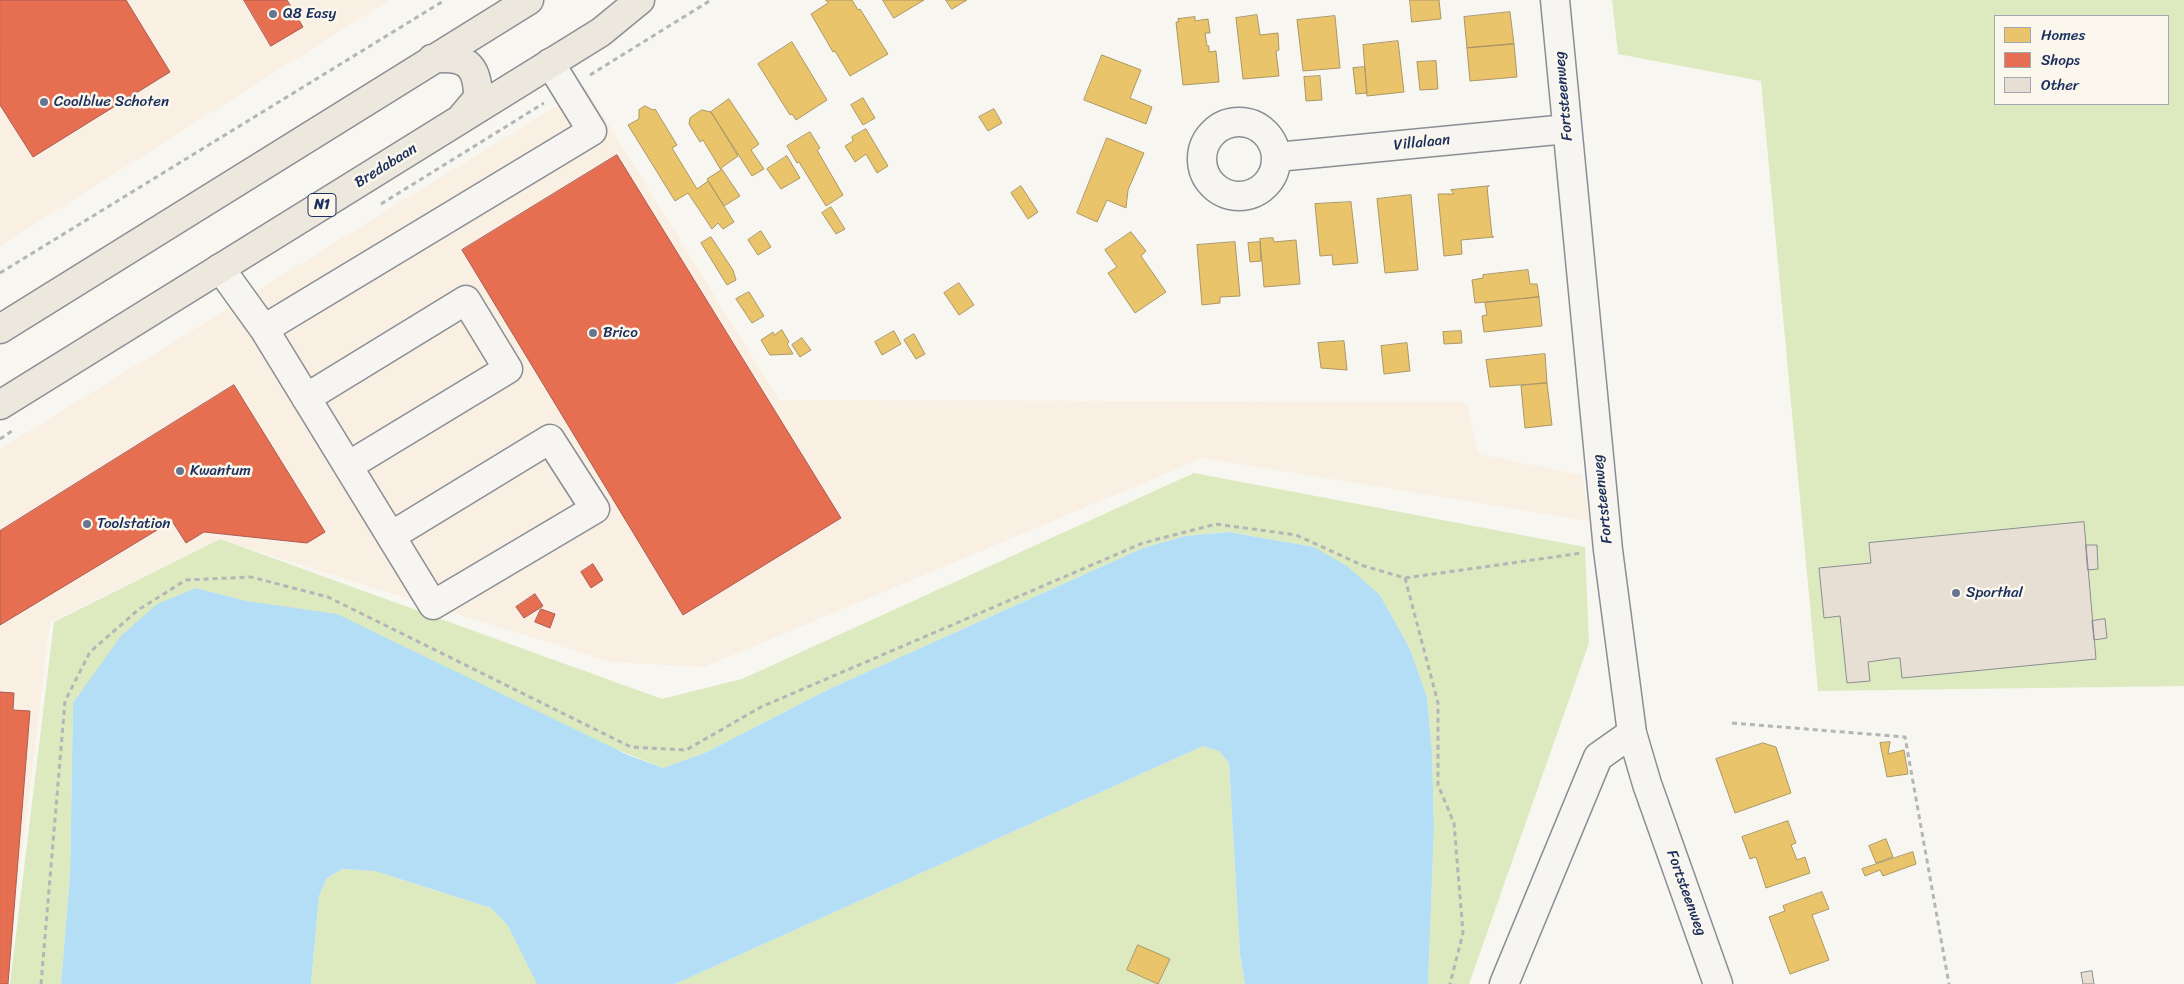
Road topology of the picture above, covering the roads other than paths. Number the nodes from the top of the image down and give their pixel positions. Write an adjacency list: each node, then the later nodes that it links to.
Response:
1 (529, 0): 4 (main road)
2 (640, 0): 5 (main road, Bredabaan / N1)
3 (1555, 0): 7 (street, Fortsteenweg)
4 (432, 59): 6 (main road); 10 (main road)
5 (550, 63): 6 (main road, Bredabaan / N1); 11 (street)
6 (457, 121): 9 (main road, Bredabaan / N1)
7 (1567, 129): 8 (street, Villalaan); 16 (street, Fortsteenweg)
8 (1276, 157)
9 (220, 268): 11 (street); 13 (main road, Bredabaan / N1)
10 (0, 329)
11 (264, 330): 12 (street)
12 (306, 398): 14 (street); 14 (street)
13 (0, 405)
14 (348, 466): 15 (street)
15 (391, 536): 15 (street)
16 (1632, 733): 17 (street); 18 (street, Fortsteenweg)
17 (1504, 984)
18 (1718, 984)

